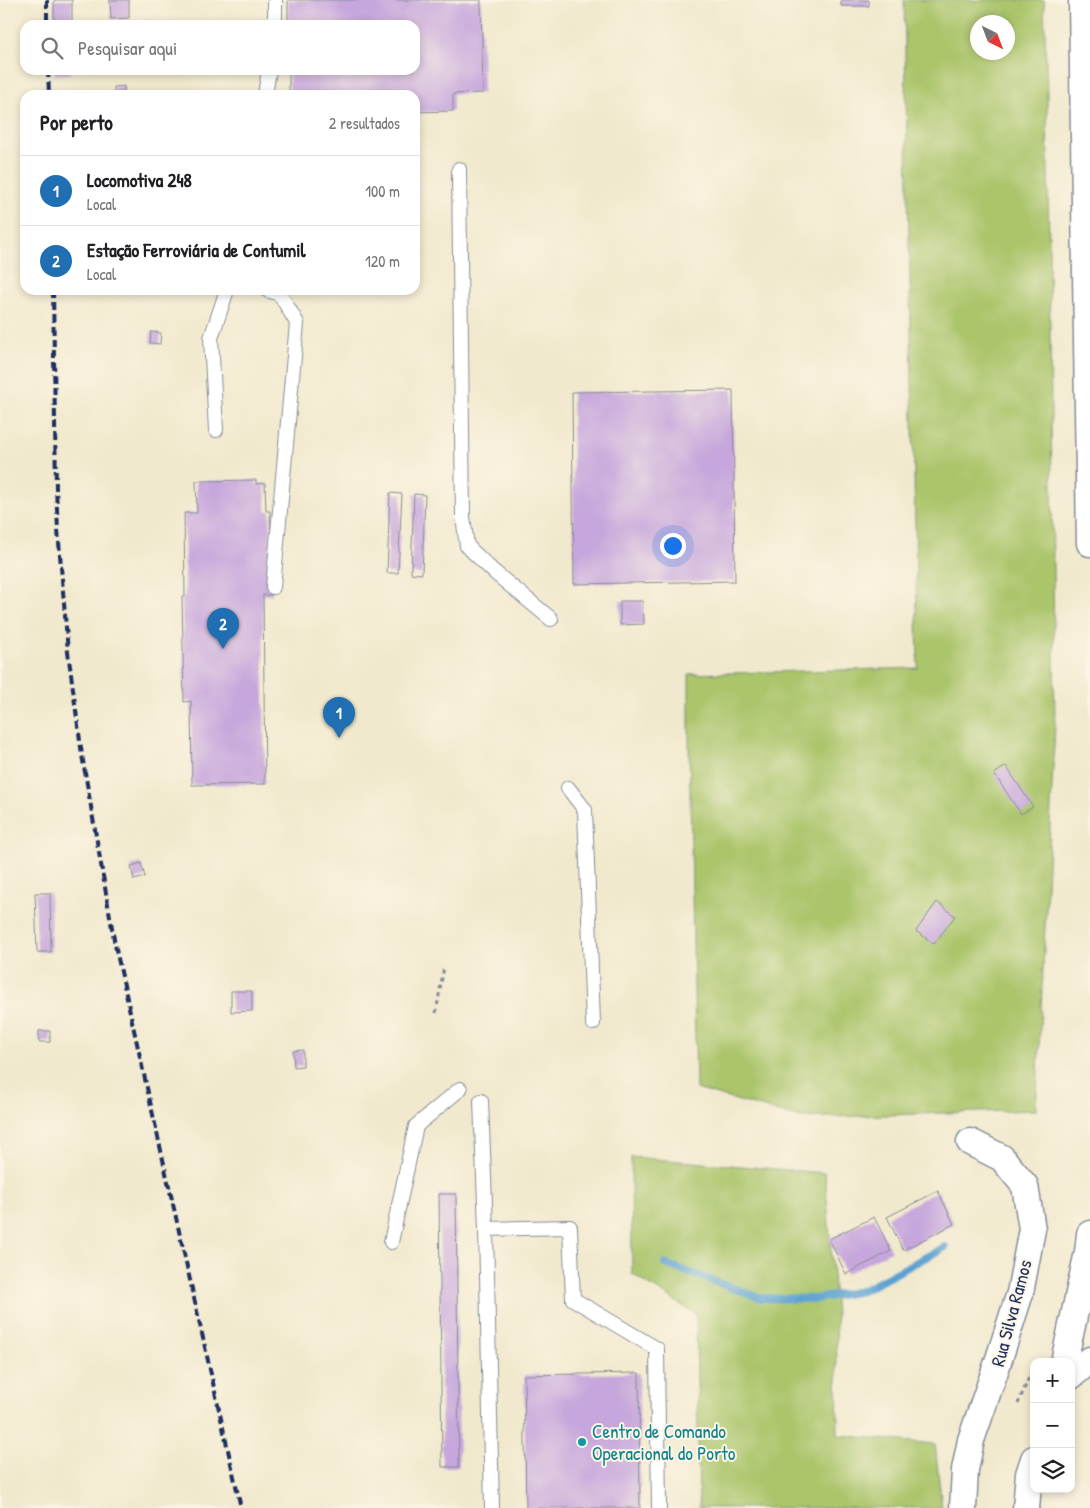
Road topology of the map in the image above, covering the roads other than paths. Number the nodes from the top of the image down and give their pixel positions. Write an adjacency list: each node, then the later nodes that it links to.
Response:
1 (275, 0): 3 (lane)
2 (1082, 0): 10 (street)
3 (275, 20)
4 (268, 75): 5 (lane)
5 (266, 90)
6 (459, 170): 12 (lane)
7 (225, 295): 9 (lane)
8 (281, 295): 11 (lane)
9 (216, 430)
10 (1090, 544)
11 (273, 587)
12 (551, 619)
13 (568, 788): 14 (lane)
14 (592, 1023)
15 (460, 1089): 20 (lane)
16 (481, 1101): 18 (lane)
17 (970, 1142): 27 (street, Rua Silva Ramos)
18 (486, 1229): 25 (lane); 26 (lane)
19 (1090, 1234): 21 (street)
20 (391, 1242)
21 (1065, 1358)
22 (1090, 1360): 23 (street)
23 (1075, 1373)
24 (1030, 1474): 28 (street)
25 (492, 1508)
26 (659, 1508)
27 (963, 1508)
28 (1026, 1508)

